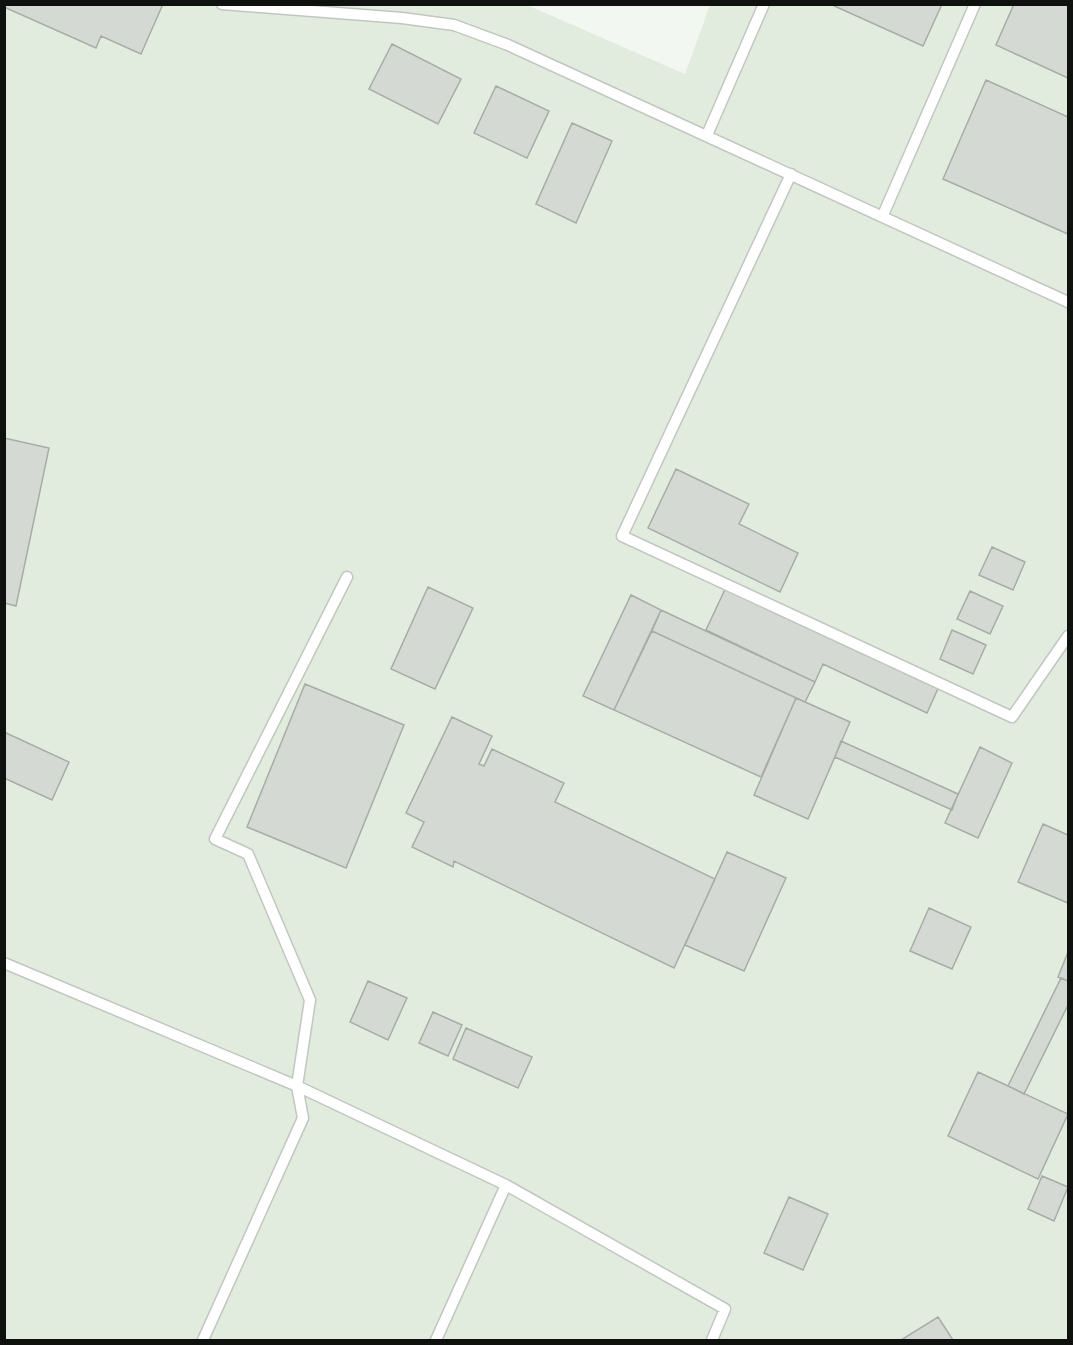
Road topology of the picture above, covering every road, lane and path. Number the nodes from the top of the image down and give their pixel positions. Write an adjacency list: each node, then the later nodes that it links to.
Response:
1 (222, 4): 4 (lane)
2 (764, 4): 4 (lane)
3 (975, 4): 6 (lane)
4 (707, 135): 5 (lane)
5 (791, 174): 6 (lane); 9 (lane)
6 (883, 215): 7 (lane)
7 (1068, 302)
8 (347, 578): 11 (lane)
9 (1068, 636)
10 (4, 963): 11 (lane)
11 (297, 1086): 12 (lane); 13 (lane)
12 (506, 1185): 14 (lane); 15 (lane)
13 (203, 1341)
14 (436, 1341)
15 (712, 1341)

